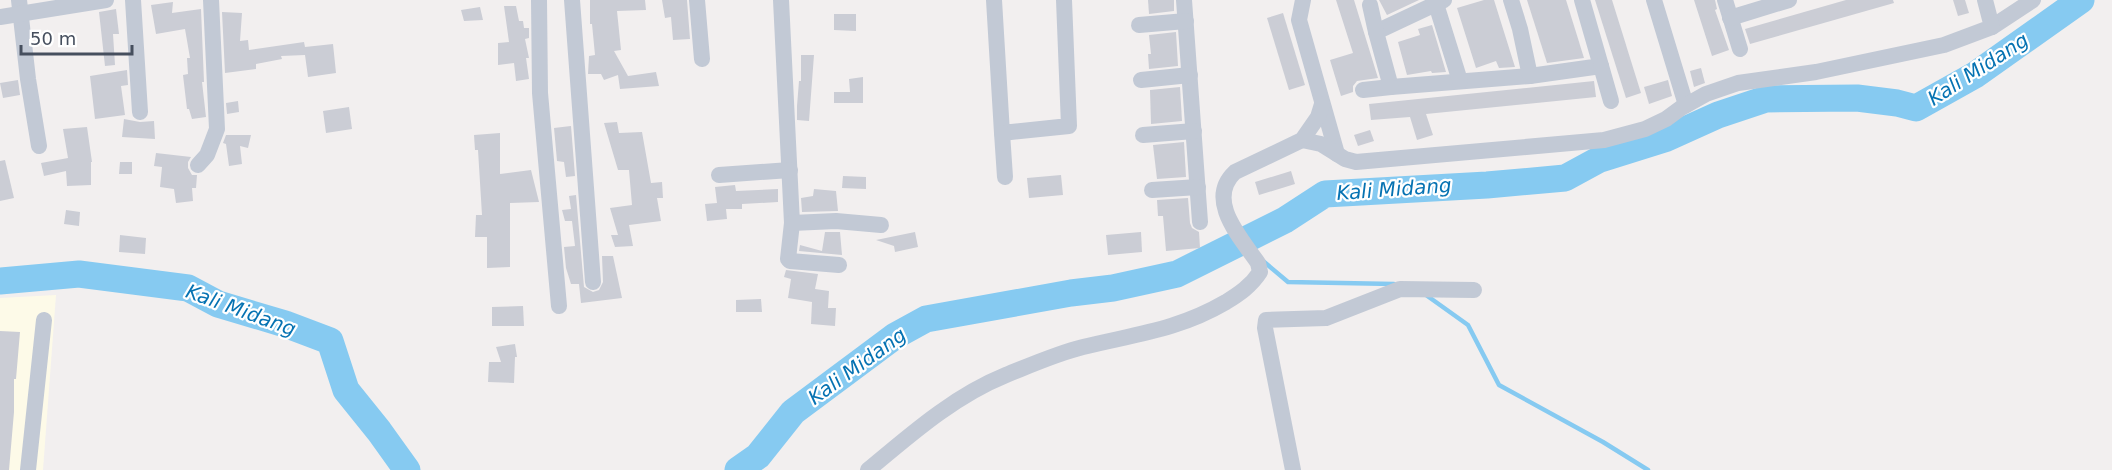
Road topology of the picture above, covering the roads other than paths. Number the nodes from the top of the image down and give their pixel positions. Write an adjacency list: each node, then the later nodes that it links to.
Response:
1 (106, 0): 21 (street)
2 (133, 0): 40 (street)
3 (212, 0): 47 (street)
4 (539, 0): 59 (street)
5 (572, 0): 57 (street)
6 (697, 0): 29 (street)
7 (781, 0): 48 (street)
8 (994, 0): 42 (street)
9 (1064, 0): 42 (street)
10 (1184, 0): 24 (street)
11 (1303, 0): 38 (street)
12 (1511, 0): 32 (street)
13 (1582, 0): 30 (street)
14 (1654, 0): 39 (street)
15 (1725, 0): 23 (street)
16 (1789, 0): 23 (street)
17 (1985, 0): 26 (street)
18 (2033, 0): 26 (street)
19 (1440, 2): 27 (street); 34 (street)
20 (1370, 5): 27 (street)
21 (20, 7): 22 (street); 45 (street)
22 (0, 17)
23 (1730, 18): 28 (street)
24 (1186, 21): 25 (street); 31 (street)
25 (1139, 25)
26 (1992, 27): 39 (street)
27 (1376, 32): 35 (street)
28 (1740, 49)
29 (702, 59)
30 (1601, 66): 32 (street); 37 (street)
31 (1190, 75): 33 (street); 41 (street)
32 (1530, 76): 34 (street)
33 (1141, 80)
34 (1460, 81): 35 (street)
35 (1392, 87): 36 (street)
36 (1363, 90)
37 (1611, 101)
38 (1322, 104): 44 (street); 46 (street)
39 (1686, 105): 46 (street)
40 (140, 112)
41 (1194, 130): 43 (street); 51 (street)
42 (1002, 133): 50 (street)
43 (1143, 135)
44 (1302, 140): 46 (street); 62 (street)
45 (39, 146)
46 (1337, 154)
47 (198, 165)
48 (790, 170): 49 (street); 54 (street)
49 (719, 175)
50 (1005, 177)
51 (1198, 187): 52 (street); 53 (street)
52 (1152, 190)
53 (1200, 222)
54 (792, 223): 55 (street); 56 (street)
55 (881, 225)
56 (839, 266)
57 (593, 282)
58 (1474, 290): 63 (street)
59 (560, 306)
60 (44, 320): 61 (street)
61 (28, 470)
62 (868, 470)
63 (1293, 470)

